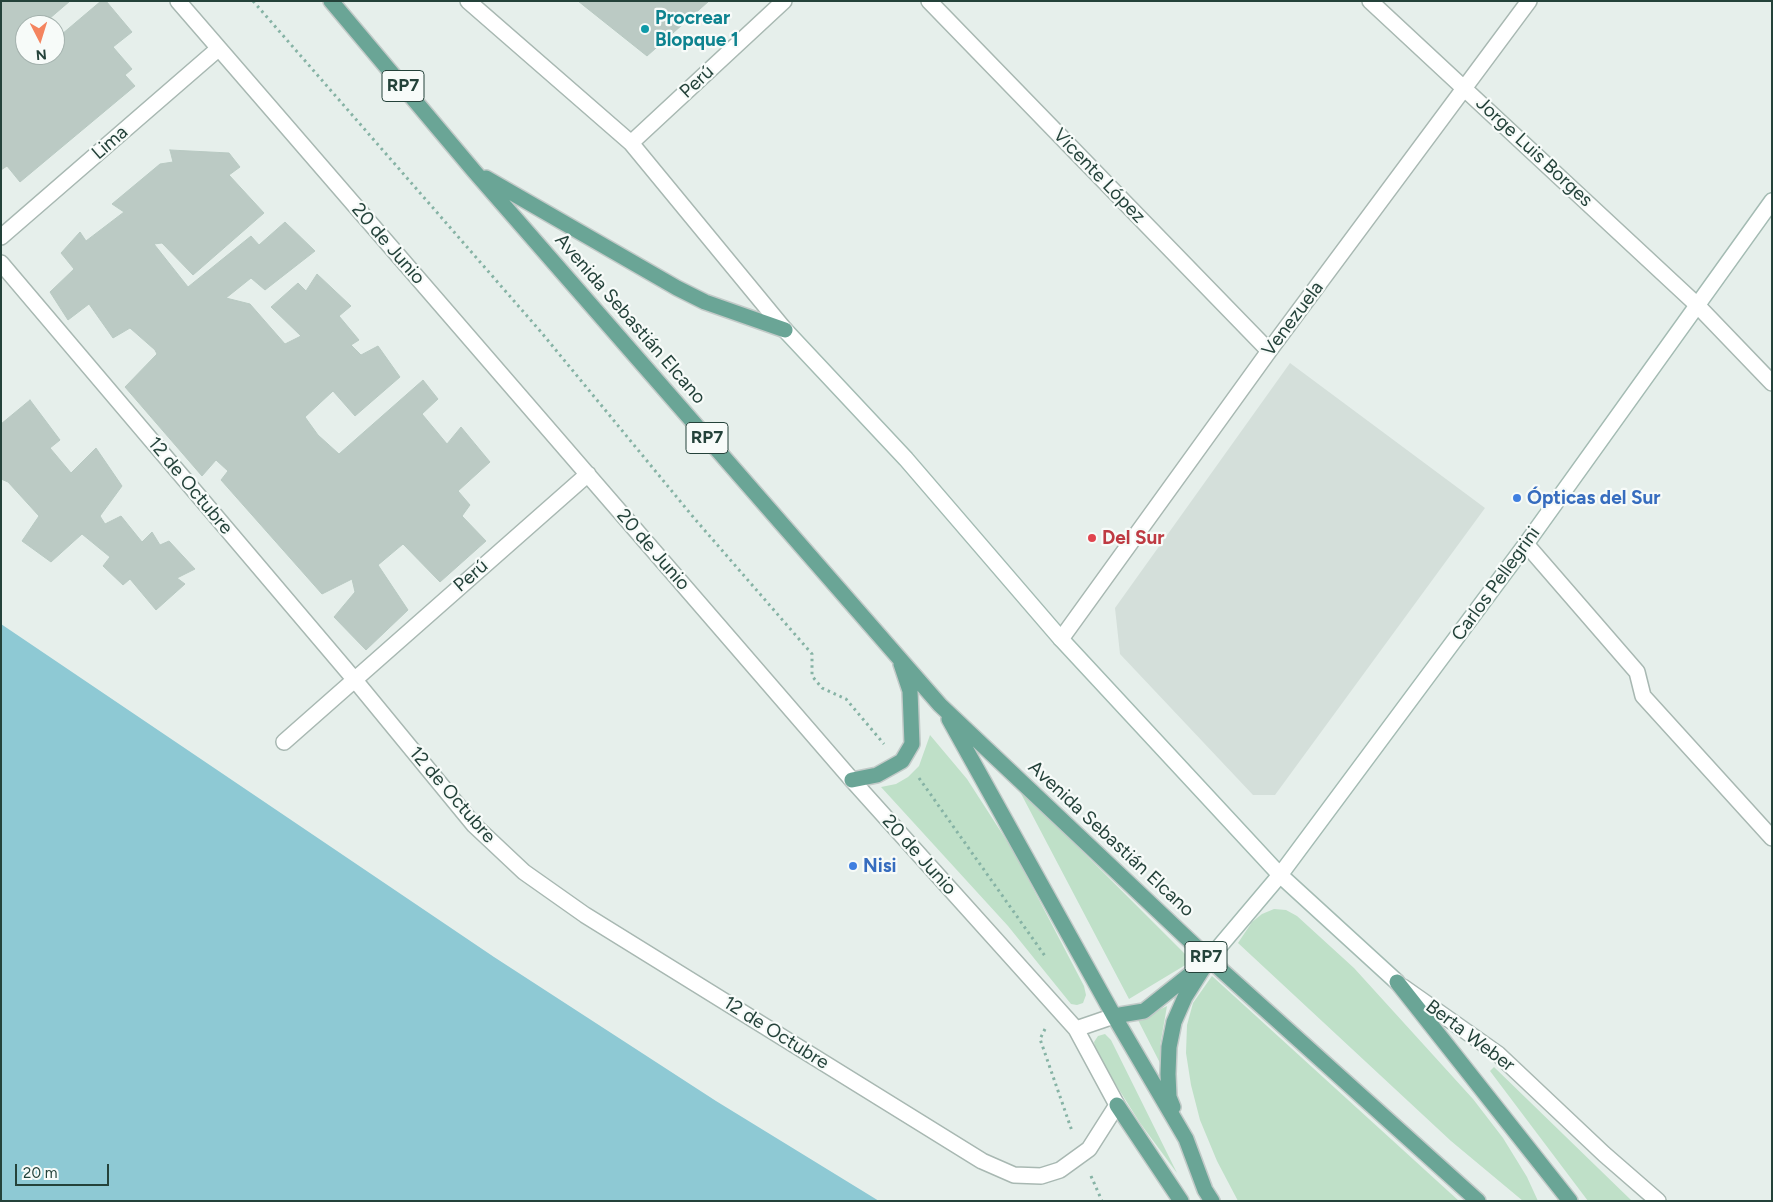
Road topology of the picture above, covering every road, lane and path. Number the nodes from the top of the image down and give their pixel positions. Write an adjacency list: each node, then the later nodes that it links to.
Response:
1 (178, 1): 9 (street, 20 de Junio)
2 (253, 1): 27 (path)
3 (331, 1): 12 (main road, Avenida Sebastián Elcano / RP7)
4 (468, 1): 11 (street)
5 (784, 1): 11 (street, Perú)
6 (929, 1): 18 (street, Vicente López)
7 (1370, 1): 10 (street, Jorge Luis Borges)
8 (1530, 1): 10 (street, Venezuela)
9 (218, 49): 14 (street, Lima); 20 (street, 20 de Junio)
10 (1466, 89): 16 (street, Jorge Luis Borges); 18 (street, Venezuela)
11 (631, 143): 17 (street)
12 (474, 171): 17 (main road); 23 (main road, Avenida Sebastián Elcano / RP7)
13 (1772, 200): 16 (street, Carlos Pellegrini)
14 (1, 237)
15 (1, 263): 24 (street, 12 de Octubre)
16 (1696, 304): 19 (street, Jorge Luis Borges); 21 (street, Carlos Pellegrini)
17 (785, 330): 22 (street)
18 (1268, 351): 22 (street, Venezuela)
19 (1772, 383)
20 (588, 474): 24 (street, Perú); 28 (street, 20 de Junio)
21 (1526, 544): 29 (street); 30 (street, Carlos Pellegrini)
22 (1061, 639): 30 (street)
23 (899, 658): 25 (main road, Avenida Sebastián Elcano / RP7); 27 (main road)
24 (354, 679): 26 (street, Perú); 39 (street, 12 de Octubre)
25 (940, 705): 31 (main road, Avenida Sebastián Elcano / RP7); 35 (main road, Avenida Sebastián Elcano / RP7)
26 (284, 742)
27 (902, 761): 28 (main road); 32 (path)
28 (852, 780): 34 (street, 20 de Junio)
29 (1772, 838)
30 (1280, 875): 31 (street, Carlos Pellegrini); 33 (street, Berta Weber)
31 (1208, 959): 35 (main road); 38 (main road); 44 (main road, Avenida Sebastián Elcano / RP7)
32 (1049, 961)
33 (1397, 982): 40 (main road); 47 (street, Berta Weber)
34 (1056, 1005): 36 (street, 20 de Junio); 39 (path)
35 (1114, 1016): 36 (street); 38 (main road, Avenida Sebastián Elcano / RP7)
36 (1076, 1029): 37 (street, 20 de Junio)
37 (1117, 1105): 39 (street, 12 de Octubre); 42 (main road)
38 (1186, 1139): 43 (main road, Avenida Sebastián Elcano / RP7)
39 (1082, 1155): 41 (path)
40 (1548, 1174): 45 (main road); 46 (main road)
41 (1102, 1201)
42 (1181, 1201)
43 (1212, 1201)
44 (1478, 1201)
45 (1556, 1201)
46 (1570, 1201)
47 (1658, 1201)

